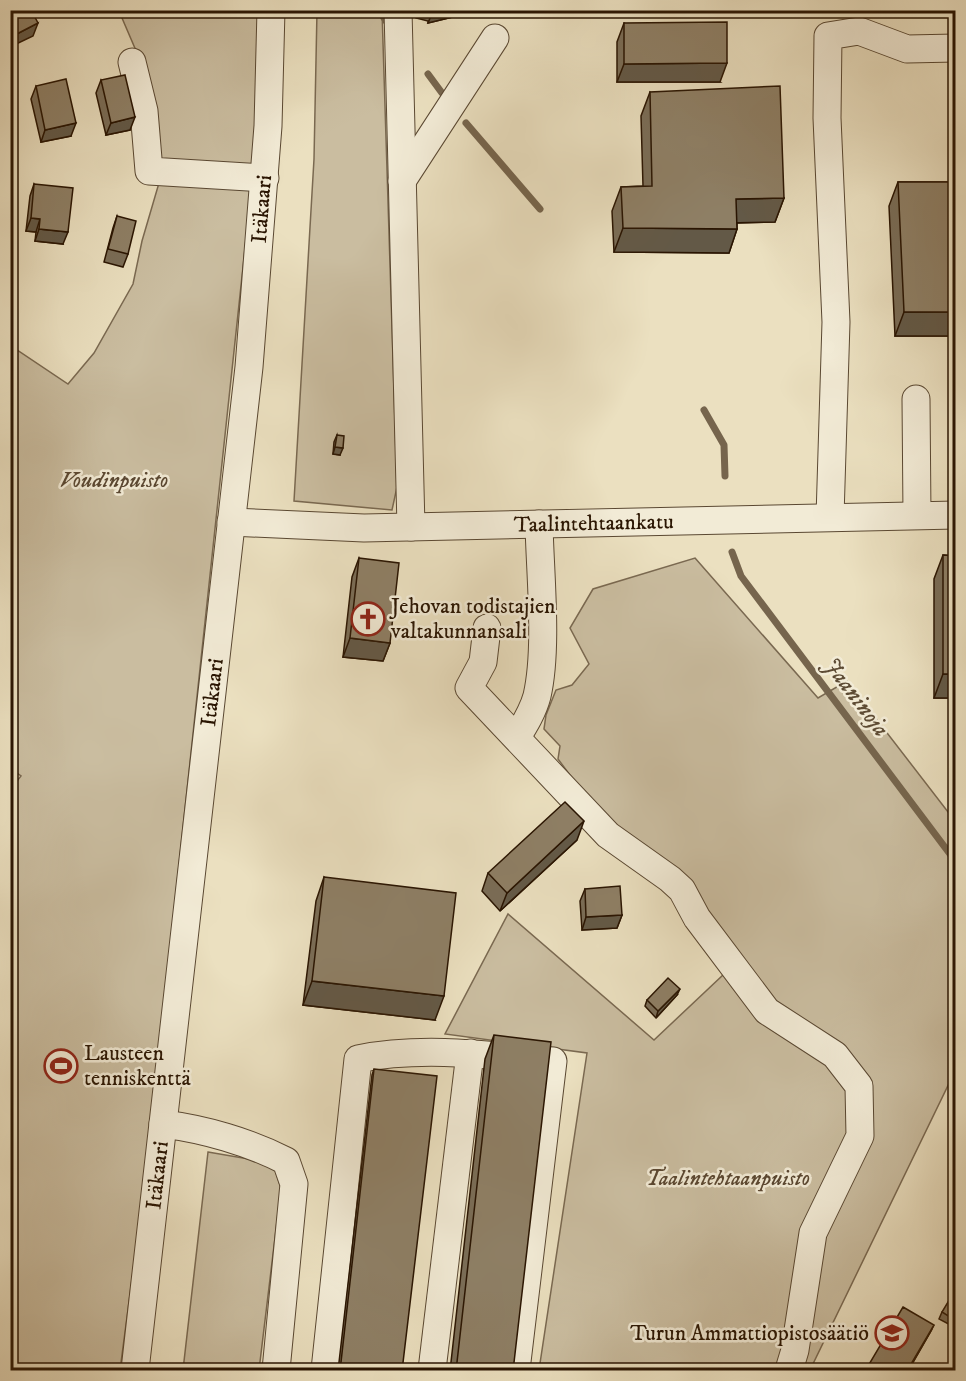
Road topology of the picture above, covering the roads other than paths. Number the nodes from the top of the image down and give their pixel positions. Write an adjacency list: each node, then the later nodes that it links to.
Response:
1 (271, 10): 6 (street, Itäkaari)
2 (398, 10): 7 (street)
3 (495, 38): 7 (street)
4 (956, 48): 11 (street)
5 (132, 62): 6 (street)
6 (265, 178): 12 (street, Itäkaari)
7 (402, 181): 14 (street)
8 (916, 399): 9 (street)
9 (917, 515): 10 (street, Taalintehtaankatu); 11 (street, Taalintehtaankatu)
10 (956, 515)
11 (830, 517): 13 (street, Taalintehtaankatu)
12 (231, 522): 14 (street, Taalintehtaankatu); 18 (street, Itäkaari)
13 (539, 524): 14 (street, Taalintehtaankatu); 16 (street)
14 (411, 526)
15 (487, 628): 16 (street)
16 (517, 737): 24 (street)
17 (471, 1053): 21 (street); 22 (street); 23 (street)
18 (163, 1124): 19 (street, Itäkaari); 20 (street)
19 (135, 1371)
20 (276, 1371)
21 (325, 1371)
22 (432, 1371)
23 (516, 1371)
24 (789, 1371)

